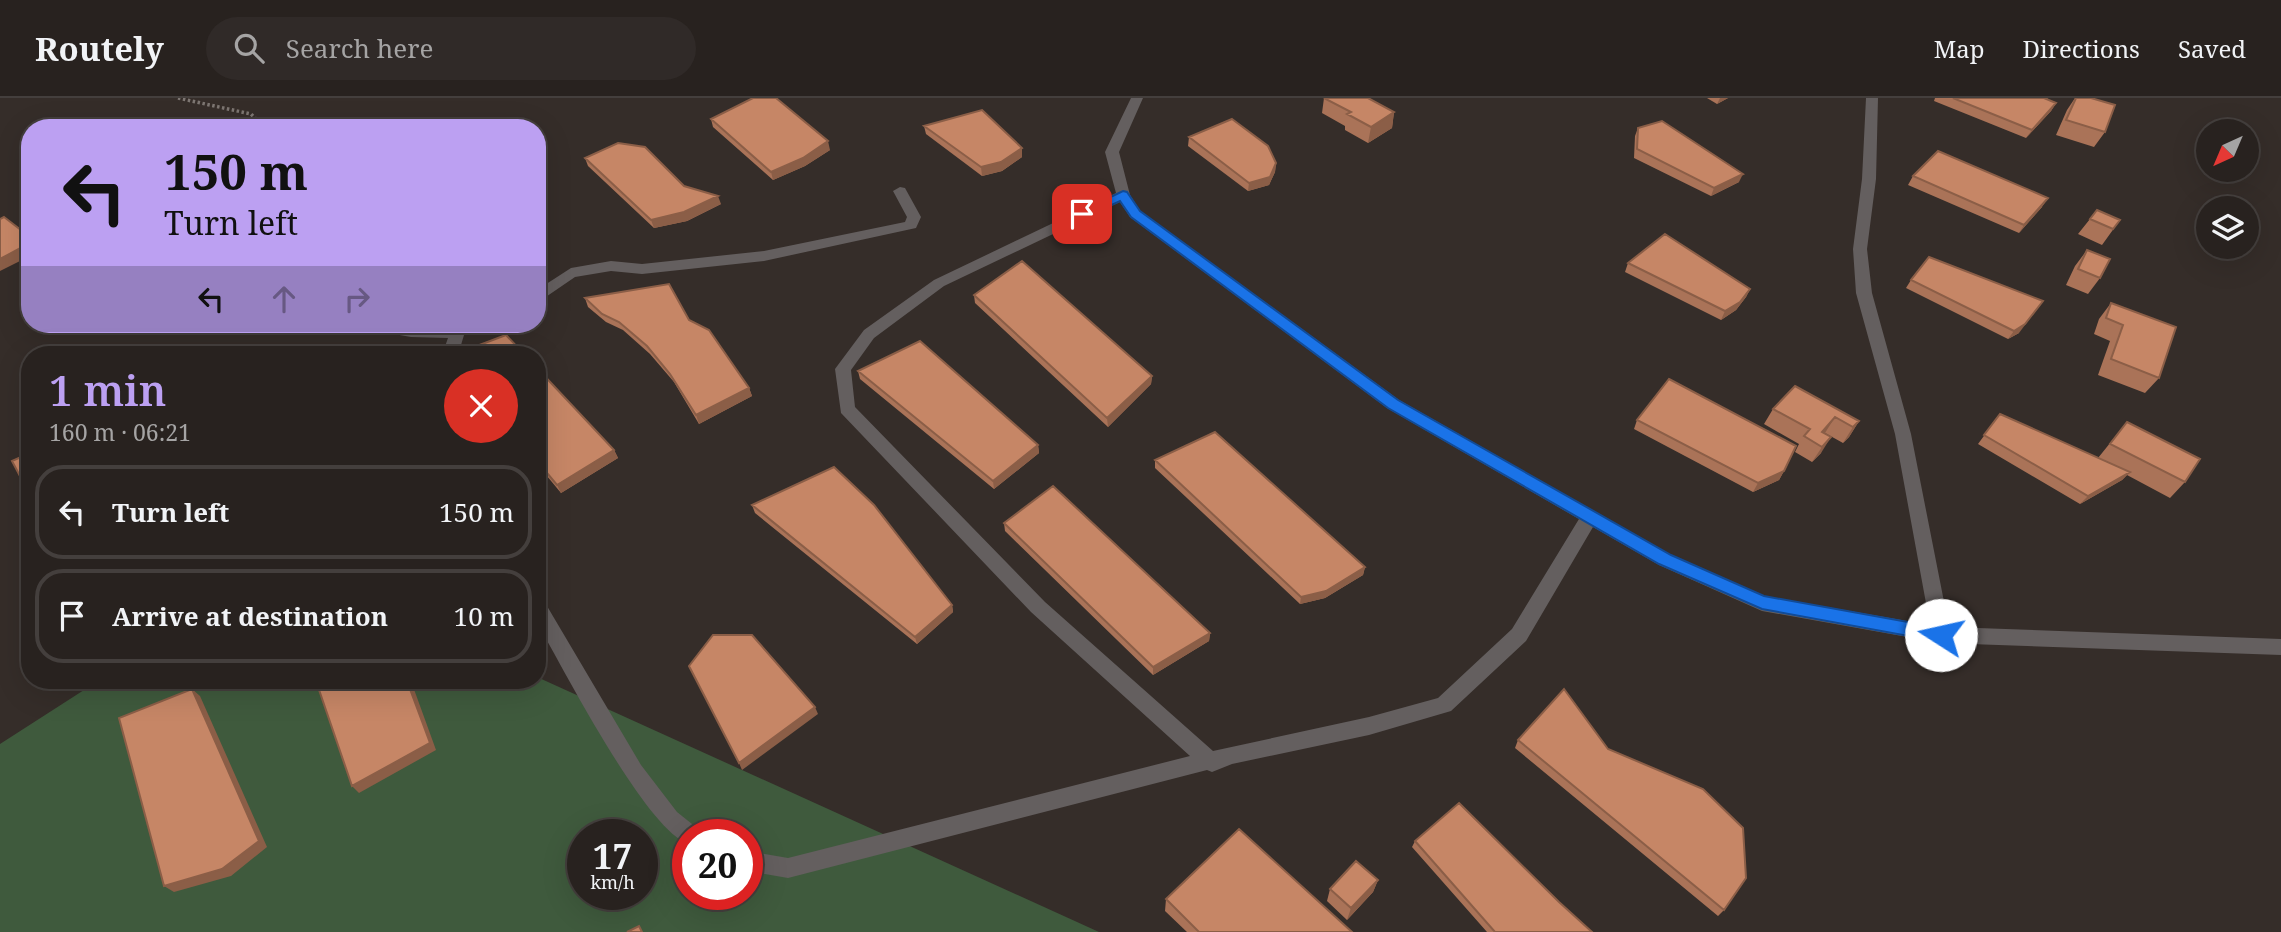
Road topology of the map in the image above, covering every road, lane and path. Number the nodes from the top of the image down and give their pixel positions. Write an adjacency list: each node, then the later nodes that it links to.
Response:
1 (178, 98): 4 (path)
2 (1137, 98): 6 (lane)
3 (1872, 98): 13 (lane)
4 (256, 119)
5 (900, 191): 7 (lane)
6 (1123, 195): 11 (lane); 15 (lane)
7 (546, 291)
8 (406, 333): 9 (lane)
9 (457, 333): 10 (lane)
10 (453, 346)
11 (1589, 518): 13 (lane); 15 (lane)
12 (546, 621): 16 (lane)
13 (1941, 635): 14 (lane)
14 (2281, 647)
15 (1212, 763): 17 (lane)
16 (672, 821)
17 (763, 864)

